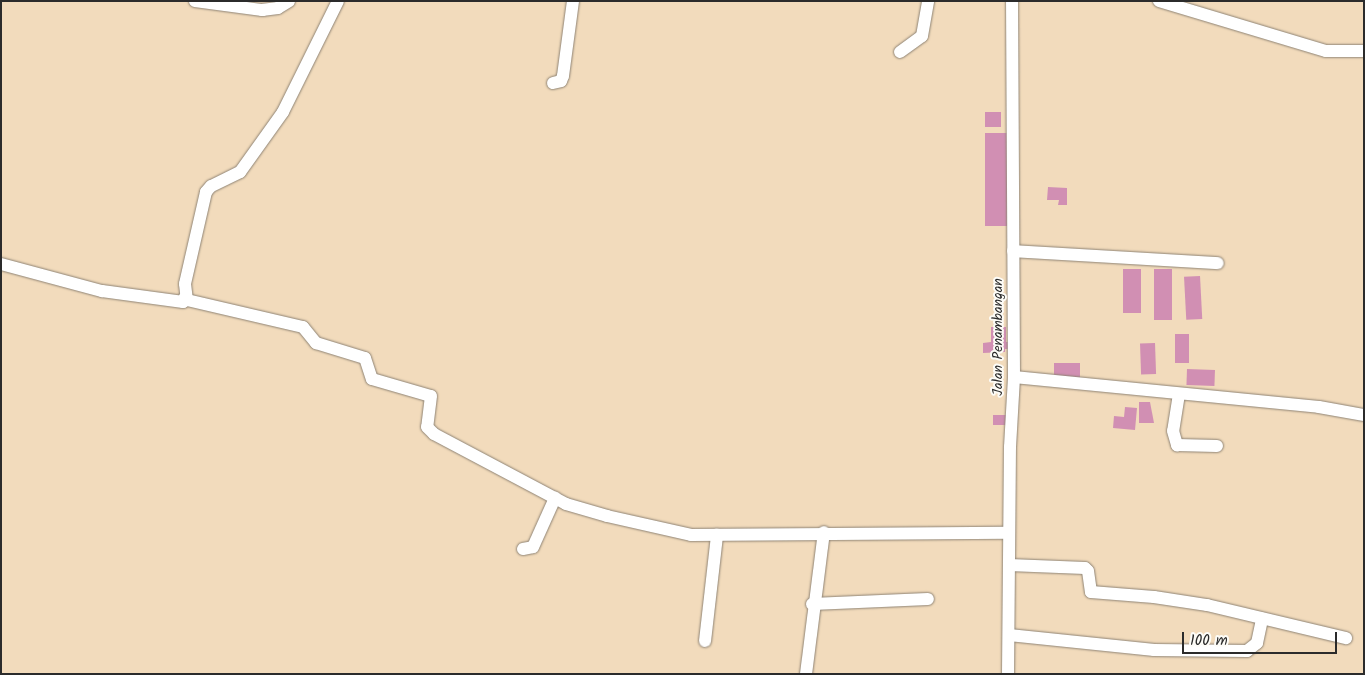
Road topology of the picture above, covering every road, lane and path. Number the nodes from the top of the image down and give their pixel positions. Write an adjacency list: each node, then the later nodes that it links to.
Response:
1 (195, 1): 2 (street)
2 (289, 1)
3 (338, 1): 14 (street)
4 (573, 1): 10 (street)
5 (928, 1): 9 (street)
6 (1012, 1): 11 (street, Jalan Penambangan)
7 (1159, 1): 8 (street)
8 (1364, 51)
9 (900, 52)
10 (553, 83)
11 (1013, 251): 12 (street); 15 (street, Jalan Penambangan)
12 (1218, 263)
13 (1, 264): 14 (street)
14 (184, 297): 19 (street)
15 (1014, 377): 16 (street); 21 (street, Jalan Penambangan)
16 (1179, 394): 17 (street); 18 (street)
17 (1364, 415)
18 (1217, 446)
19 (555, 498): 22 (street); 23 (street)
20 (824, 532): 21 (street); 22 (street); 26 (street)
21 (1009, 533): 24 (street, Jalan Penambangan)
22 (717, 536): 30 (street)
23 (523, 549)
24 (1009, 565): 27 (street); 28 (street, Jalan Penambangan)
25 (928, 598): 26 (street)
26 (812, 604): 31 (street)
27 (1262, 618): 28 (street); 29 (street)
28 (1009, 635): 32 (street, Jalan Penambangan)
29 (1346, 638)
30 (705, 641)
31 (806, 674)
32 (1008, 674)

